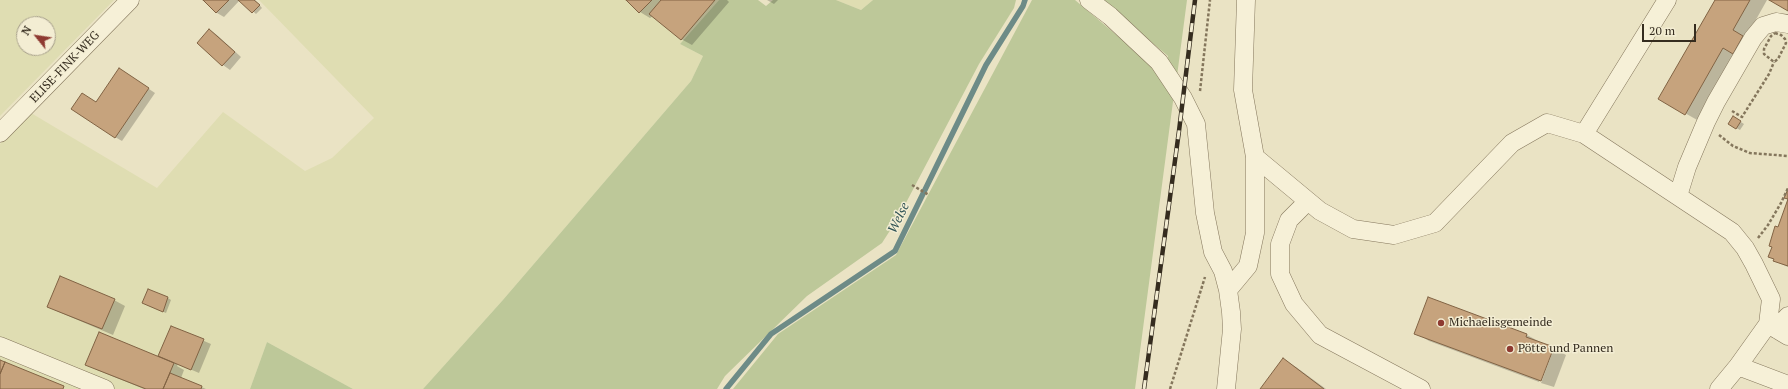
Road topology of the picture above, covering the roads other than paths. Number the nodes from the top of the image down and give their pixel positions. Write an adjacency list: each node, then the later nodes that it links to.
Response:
1 (130, 0): 6 (street, ELISE-FINK-WEG)
2 (1089, 0): 11 (street)
3 (1246, 0): 8 (street)
4 (1667, 0): 7 (street)
5 (1788, 24): 9 (street)
6 (0, 133)
7 (1584, 134): 9 (street); 10 (street)
8 (1255, 157): 10 (street); 11 (street)
9 (1678, 196): 12 (street)
10 (1308, 201): 18 (street)
11 (1228, 290): 17 (street)
12 (1780, 326): 14 (street)
13 (0, 346): 16 (street)
14 (1738, 366): 15 (street); 19 (street)
15 (1788, 385)
16 (106, 389)
17 (1226, 389)
18 (1421, 389)
19 (1719, 389)

